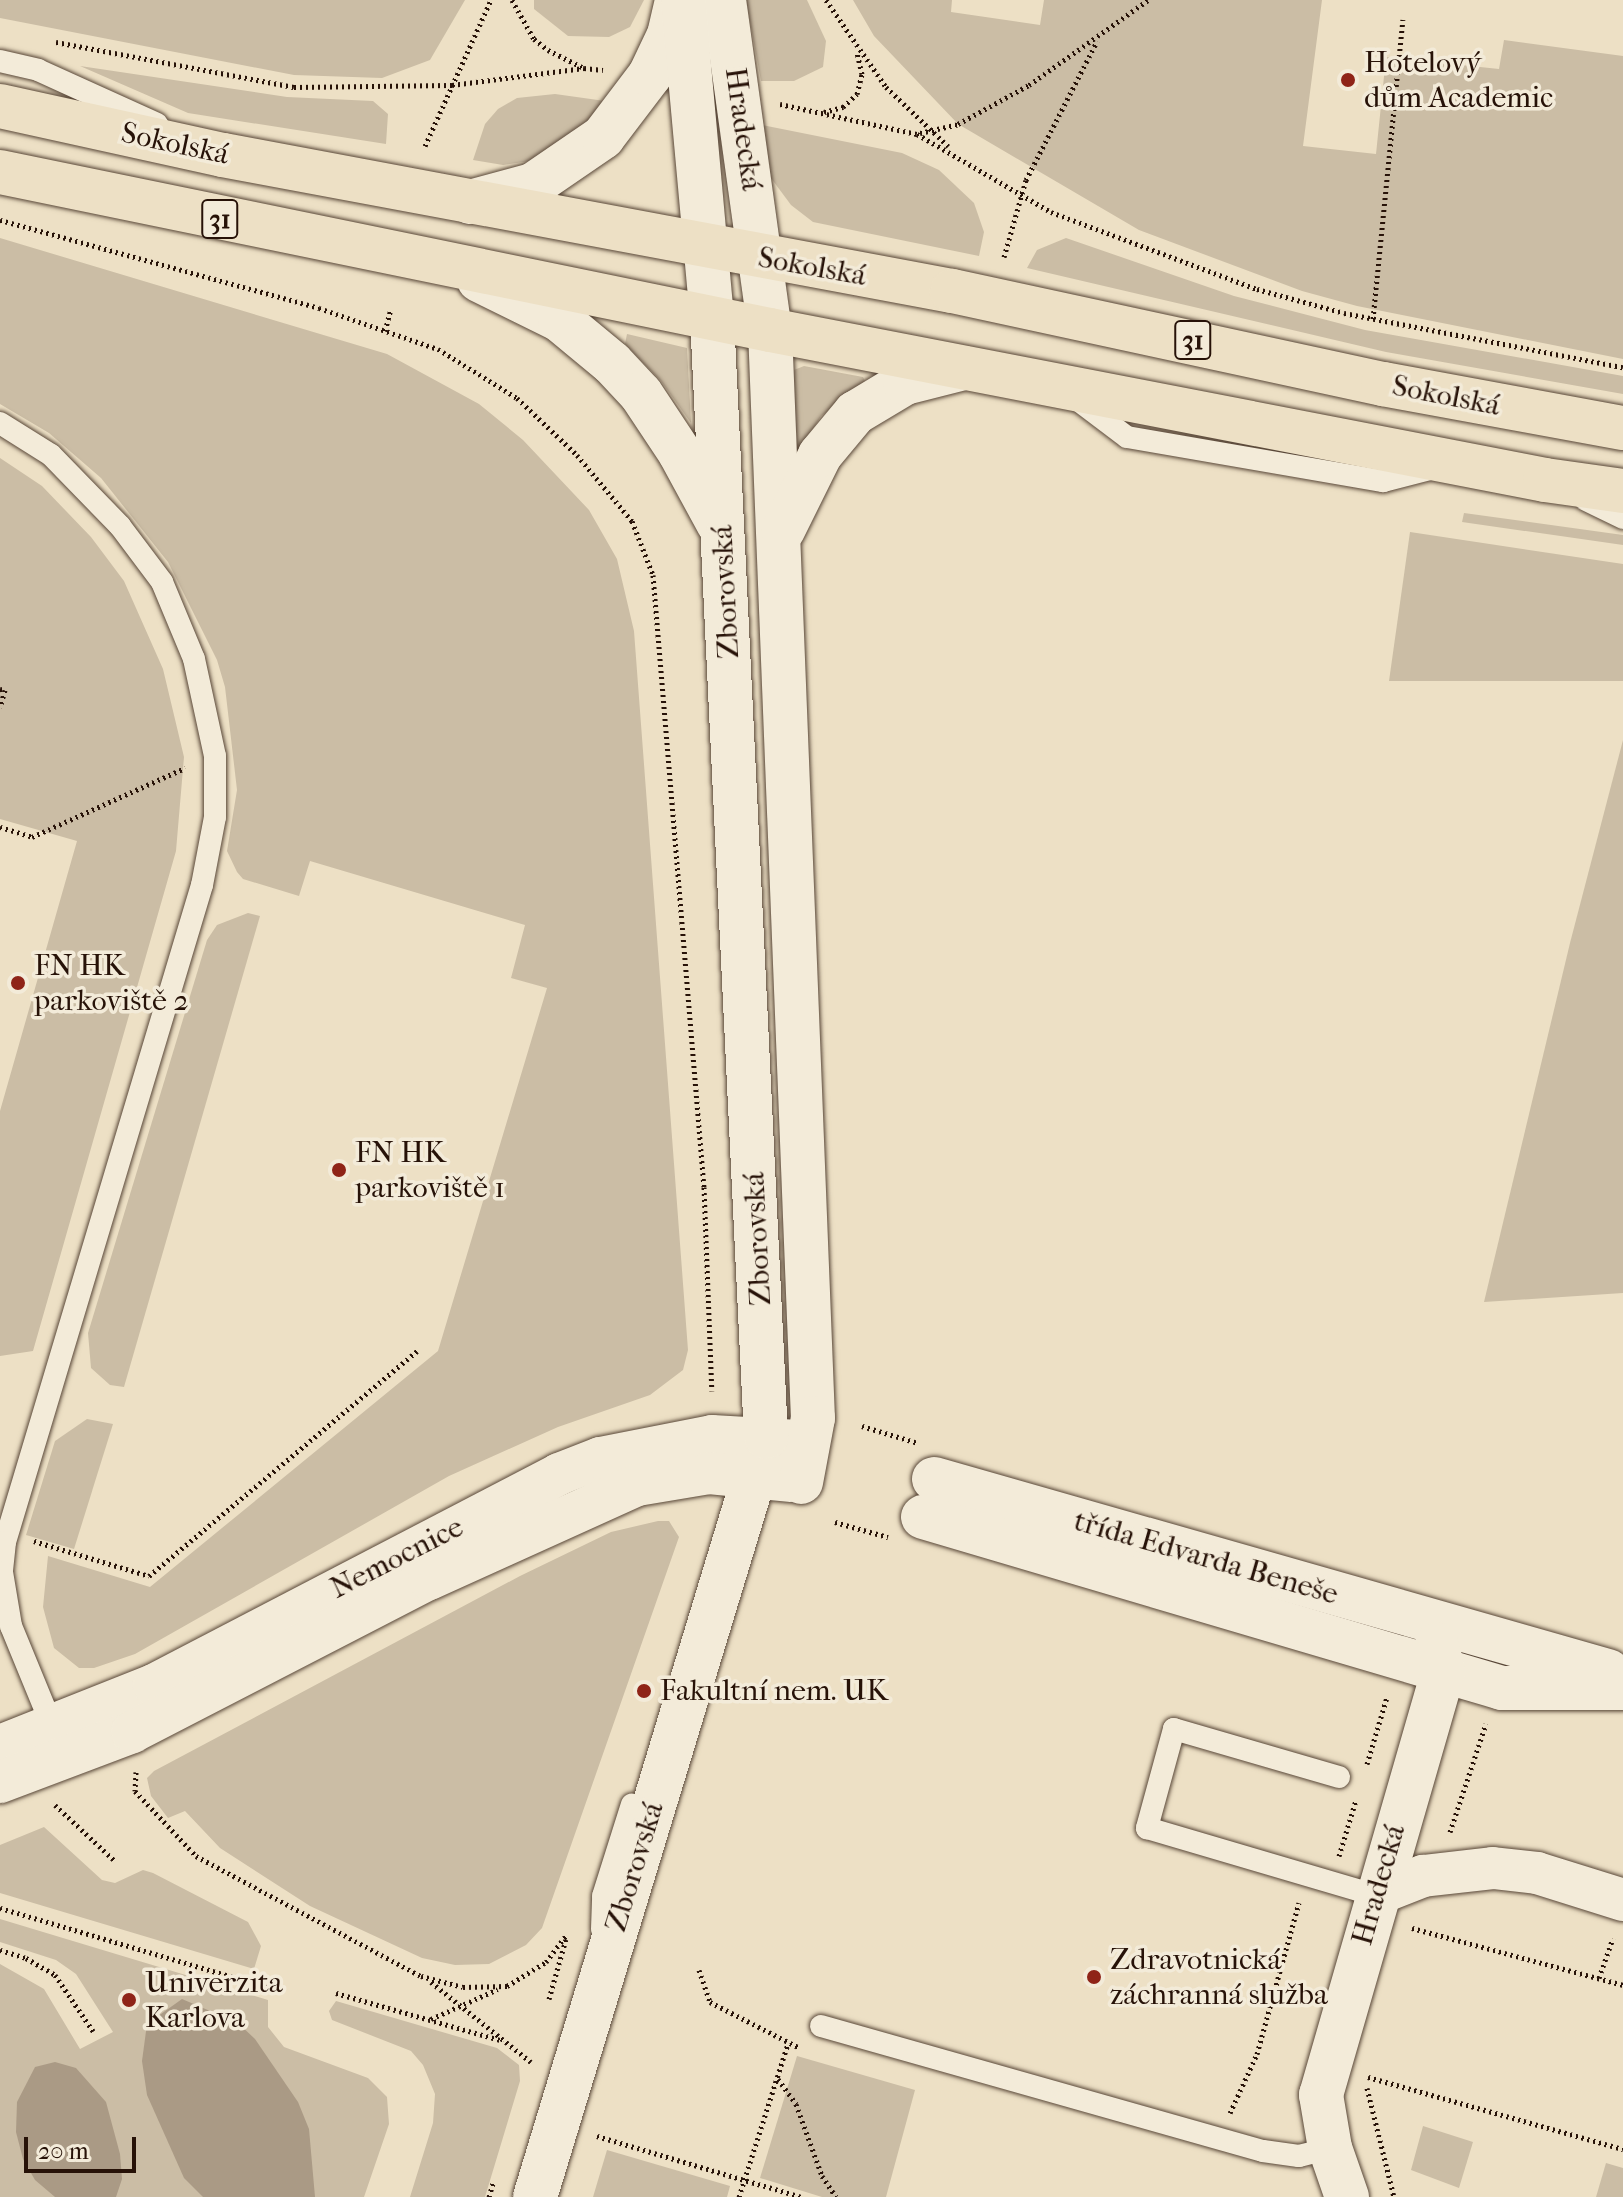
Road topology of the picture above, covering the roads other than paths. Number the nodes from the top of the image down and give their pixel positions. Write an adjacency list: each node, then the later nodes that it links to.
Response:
1 (677, 0): 8 (street)
2 (683, 0): 9 (street, Hradecká)
3 (724, 0): 10 (street, Hradecká)
4 (0, 61): 6 (lane)
5 (0, 106): 6 (main road, Sokolská / 31)
6 (223, 155): 8 (main road, Sokolská / 31)
7 (0, 172): 11 (main road, 31)
8 (470, 202): 9 (main road, Sokolská / 31)
9 (708, 247): 10 (main road, Sokolská / 31); 12 (street, Zborovská)
10 (761, 258): 13 (street, Zborovská); 16 (main road, Sokolská / 31)
11 (440, 264): 12 (main road, 31); 20 (street)
12 (712, 318): 13 (main road, 31); 20 (street, Zborovská)
13 (770, 330): 14 (main road, 31); 21 (street, Zborovská)
14 (964, 368): 17 (main road, 31); 21 (street)
15 (0, 423): 29 (lane)
16 (1623, 428)
17 (1545, 480): 18 (main road, 31); 19 (lane)
18 (1623, 491)
19 (1623, 518)
20 (723, 533): 22 (street, Zborovská)
21 (779, 539): 23 (street, Zborovská)
22 (762, 1457): 23 (street); 29 (street, Nemocnice); 37 (street, Zborovská)
23 (806, 1463)
24 (1431, 1623): 25 (street, třída Edvarda Beneše); 26 (street); 26 (street, třída Edvarda Beneše)
25 (1479, 1636): 26 (street); 27 (street, třída Edvarda Beneše)
26 (1443, 1671): 28 (street, třída Edvarda Beneše); 33 (street, Hradecká)
27 (1623, 1675)
28 (1623, 1688)
29 (61, 1743): 30 (street, Nemocnice); 32 (street, Nemocnice)
30 (0, 1746)
31 (1339, 1777): 33 (lane)
32 (0, 1782)
33 (1375, 1895): 34 (street); 36 (street, Hradecká)
34 (1618, 1917)
35 (821, 2026): 36 (lane)
36 (1330, 2148): 38 (street, Hradecká)
37 (535, 2197)
38 (1347, 2197)

